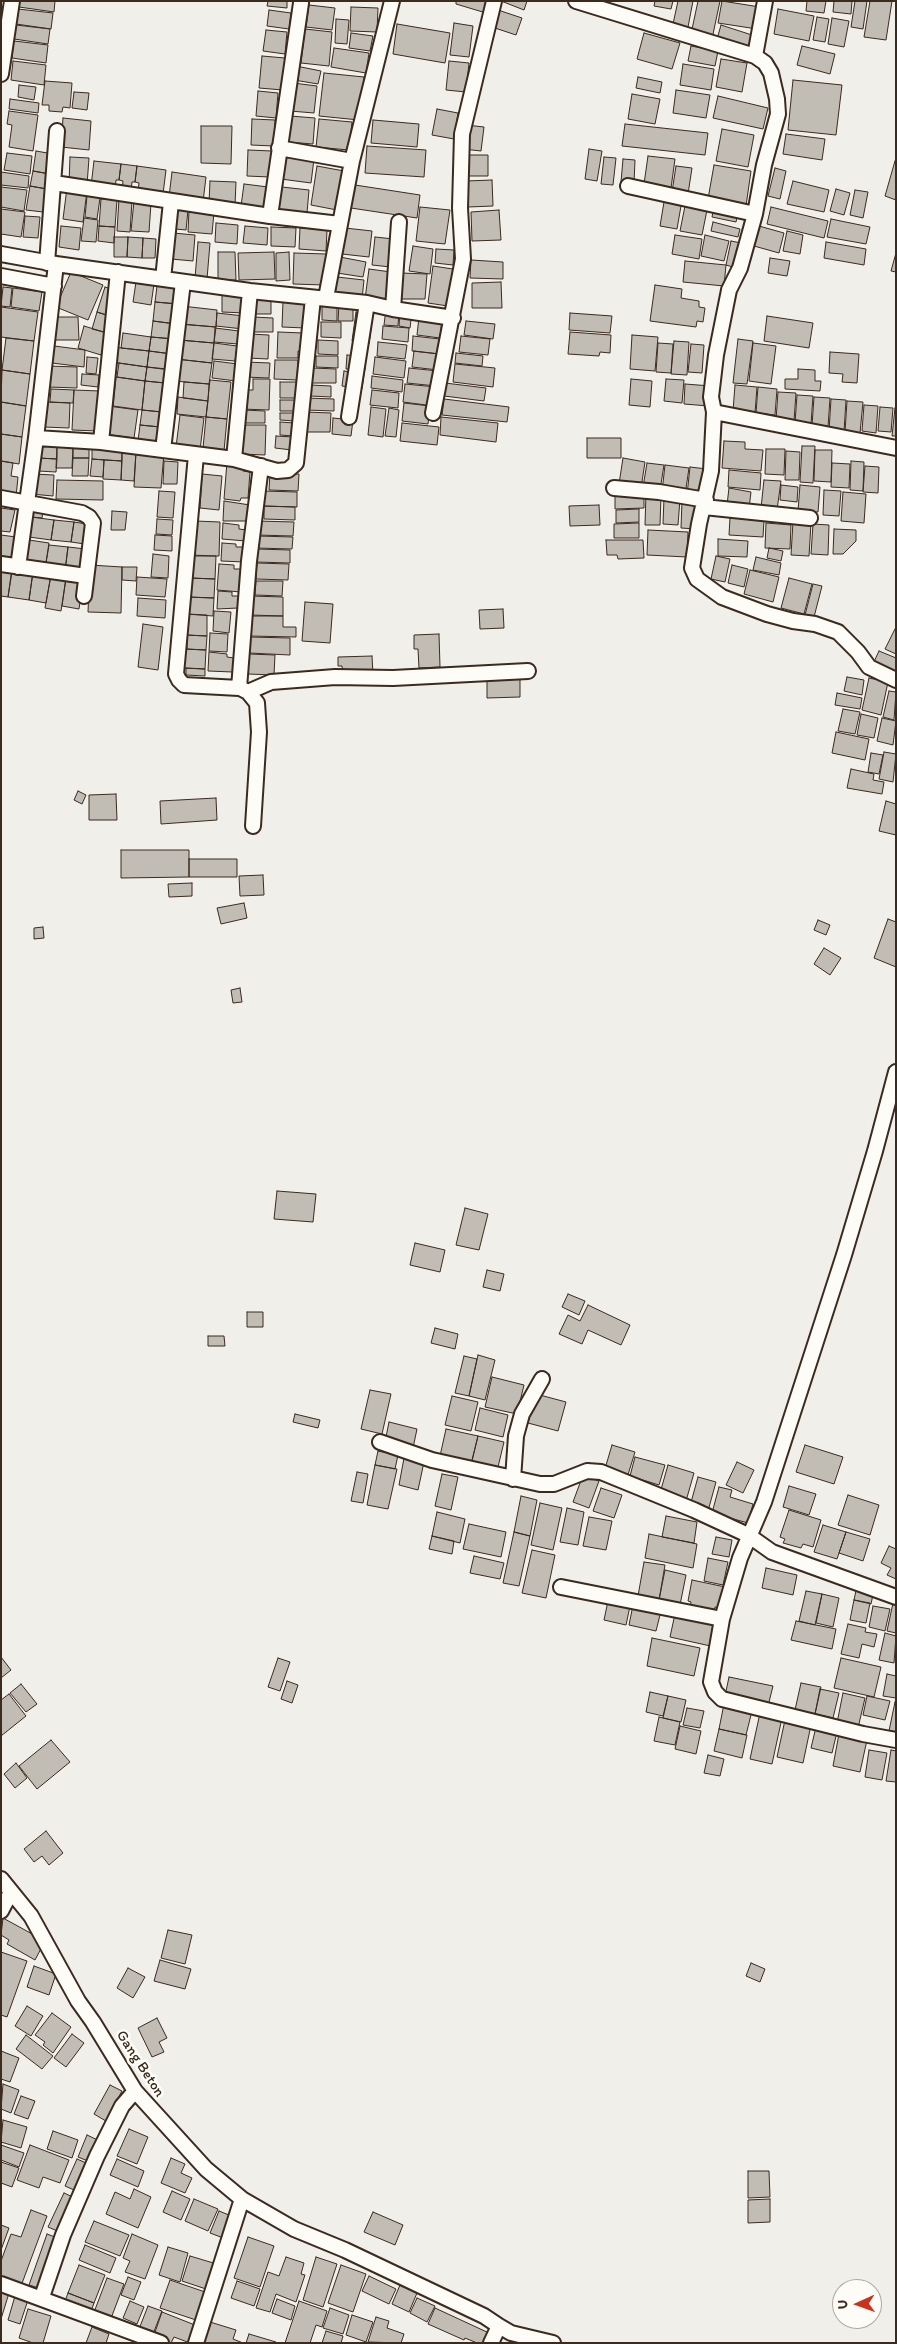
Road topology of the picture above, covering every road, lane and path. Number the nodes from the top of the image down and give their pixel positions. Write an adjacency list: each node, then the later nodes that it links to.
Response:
1 (12, 1): 8 (street)
2 (392, 1): 11 (street)
3 (494, 1): 30 (street)
4 (576, 1): 7 (street)
5 (765, 1): 7 (street)
6 (301, 3): 10 (street)
7 (755, 56): 15 (street)
8 (1, 74)
9 (56, 131): 12 (street)
10 (279, 148): 11 (street); 16 (street)
11 (352, 161): 18 (street)
12 (54, 184): 14 (street); 20 (street)
13 (628, 186): 15 (street)
14 (171, 202): 16 (street); 23 (street)
15 (755, 214): 31 (street)
16 (270, 216): 18 (street)
17 (399, 222): 29 (street)
18 (340, 224): 27 (street)
19 (1, 254): 20 (street)
20 (51, 264): 21 (street); 25 (street)
21 (118, 272): 23 (street); 35 (street)
22 (1, 276): 25 (street)
23 (164, 279): 24 (street)
24 (183, 282): 26 (street); 37 (street)
25 (54, 286): 34 (street)
26 (250, 291): 27 (street); 39 (street)
27 (319, 298): 28 (street); 40 (street)
28 (367, 303): 29 (street); 33 (street)
29 (393, 309): 30 (street)
30 (453, 318): 32 (street)
31 (714, 412): 36 (street); 44 (street)
32 (432, 414)
33 (349, 417)
34 (36, 438): 35 (street); 43 (street)
35 (101, 442): 37 (street)
36 (896, 448)
37 (164, 450): 38 (street)
38 (196, 455): 39 (street); 52 (street)
39 (234, 459): 40 (street)
40 (261, 466): 52 (street)
41 (614, 488): 44 (street)
42 (1, 498): 43 (street)
43 (27, 503): 47 (street); 48 (street)
44 (705, 504): 45 (street); 51 (street)
45 (810, 518)
46 (1, 564): 47 (street)
47 (18, 566): 48 (street)
48 (86, 576): 49 (street)
49 (84, 596)
50 (528, 671): 52 (street)
51 (896, 680)
52 (244, 690): 53 (street)
53 (253, 826)
54 (896, 1072): 58 (street)
55 (542, 1379): 57 (street)
56 (380, 1442): 57 (street)
57 (513, 1479): 58 (street)
58 (748, 1535): 60 (street); 61 (street)
59 (561, 1587): 61 (street)
60 (896, 1597)
61 (722, 1619): 62 (street)
62 (896, 1740)
63 (1, 1879): 64 (street, Gang Beton)
64 (11, 1892): 65 (street); 66 (street, Gang Beton)
65 (1, 1911)
66 (135, 2091): 67 (street, Gang Beton); 69 (street)
67 (242, 2199): 70 (street, Gang Beton); 72 (street)
68 (1, 2284): 69 (street)
69 (42, 2297): 71 (street)
70 (499, 2326): 73 (street); 74 (street, Gang Beton)
71 (161, 2343)
72 (196, 2343)
73 (492, 2343)
74 (553, 2343)

